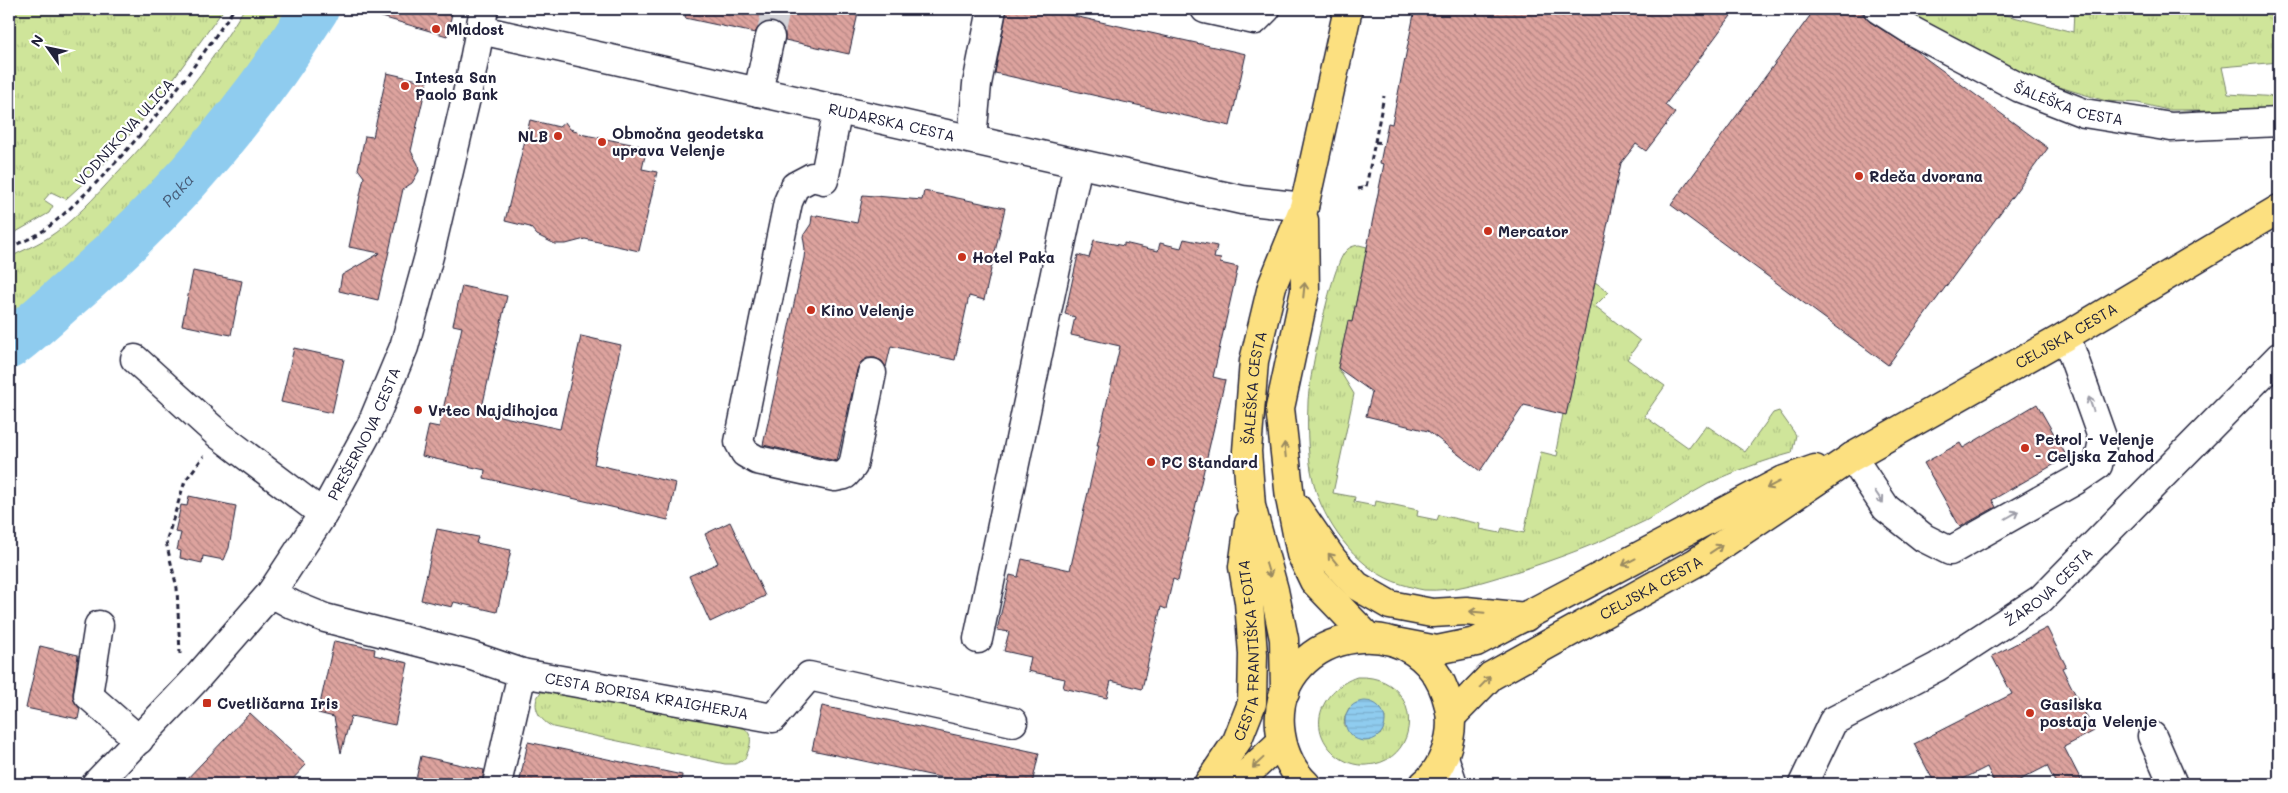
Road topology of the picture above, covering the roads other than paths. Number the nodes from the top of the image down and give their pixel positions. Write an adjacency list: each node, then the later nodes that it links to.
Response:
1 (992, 9): 11 (street)
2 (1204, 9): 3 (street)
3 (1266, 9)
4 (1348, 9): 13 (main road, ŠALEŠKA CESTA)
5 (1878, 9): 10 (street, ŠALEŠKA CESTA)
6 (482, 19): 8 (street, RUDARSKA CESTA); 22 (street, PREŠERNOVA CESTA)
7 (770, 37): 8 (street)
8 (758, 92): 9 (street, RUDARSKA CESTA)
9 (838, 109): 11 (street, RUDARSKA CESTA); 18 (street)
10 (2279, 122)
11 (972, 139): 12 (street, RUDARSKA CESTA)
12 (1078, 164): 13 (street, RUDARSKA CESTA); 27 (street)
13 (1304, 207): 20 (main road, ŠALEŠKA CESTA, one-way to 13); 21 (main road, ŠALEŠKA CESTA)
14 (2279, 209): 15 (main road, CELJSKA CESTA)
15 (2066, 336): 19 (main road, CELJSKA CESTA); 19 (street, one-way to 15)
16 (2279, 358): 44 (street, ŽAROVA CESTA)
17 (136, 359): 22 (street)
18 (872, 373)
19 (1852, 457): 24 (main road, CELJSKA CESTA, one-way to 24); 31 (main road, CELJSKA CESTA, one-way to 19)
20 (1290, 498): 24 (main road, one-way to 20); 26 (main road, ŠALEŠKA CESTA)
21 (1251, 506): 30 (main road, ŠALEŠKA CESTA, one-way to 30); 39 (main road, CESTA FRANTIŠKA FOITA)
22 (323, 514): 23 (street, PREŠERNOVA CESTA)
23 (271, 593): 29 (street, CESTA BORISA KRAIGHERJA); 34 (street, PREŠERNOVA CESTA)
24 (1526, 616): 28 (main road, CELJSKA CESTA)
25 (99, 625): 34 (street)
26 (1368, 637): 28 (main road, CELJSKA CESTA); 30 (main road, CELJSKA CESTA)
27 (978, 639)
28 (1395, 642): 31 (main road)
29 (522, 673): 32 (street, CESTA BORISA KRAIGHERJA); 38 (street)
30 (1285, 693): 35 (main road)
31 (1451, 718): 36 (main road)
32 (1013, 722)
33 (2152, 736): 45 (street)
34 (139, 740): 37 (street, PREŠERNOVA CESTA)
35 (1282, 742): 40 (main road, one-way to 40); 41 (main road)
36 (1444, 757): 42 (main road); 43 (street)
37 (96, 784)
38 (497, 784)
39 (1208, 784)
40 (1236, 784)
41 (1306, 784)
42 (1424, 784)
43 (1453, 784)
44 (1803, 784)
45 (2173, 784)

